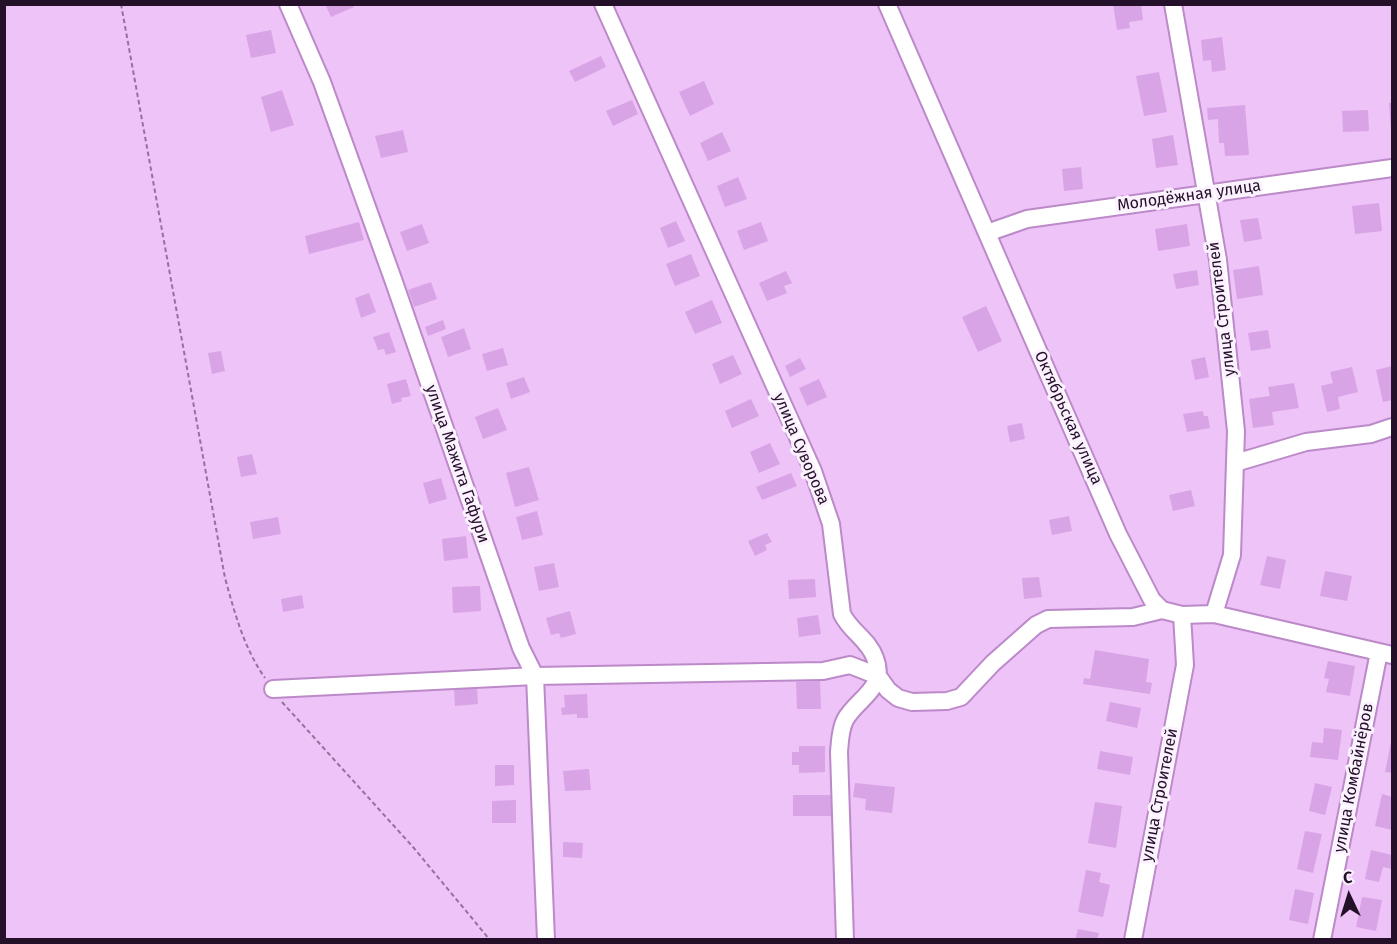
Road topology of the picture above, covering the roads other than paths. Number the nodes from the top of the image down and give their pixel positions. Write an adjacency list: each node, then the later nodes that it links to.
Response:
1 (288, 4): 14 (street, улица Мажита Гафури)
2 (603, 4): 15 (street, улица Суворова)
3 (887, 4): 7 (street, Октябрьская улица)
4 (1173, 4): 6 (street, улица Строителей)
5 (1392, 168): 6 (street, Молодёжная улица)
6 (1205, 193): 7 (street, Молодёжная улица); 9 (street, улица Строителей)
7 (987, 233): 10 (street, Октябрьская улица)
8 (1392, 427): 9 (street)
9 (1235, 463): 11 (street, улица Строителей)
10 (1162, 610): 12 (street); 15 (street)
11 (1214, 614): 12 (street); 13 (street)
12 (1182, 615): 19 (street, улица Строителей)
13 (1386, 653): 20 (street, улица Комбайнёров)
14 (535, 676): 15 (street); 16 (street); 17 (street, улица Мажита Гафури)
15 (878, 676): 18 (street)
16 (273, 689)
17 (546, 939)
18 (845, 939)
19 (1132, 939)
20 (1322, 939)

